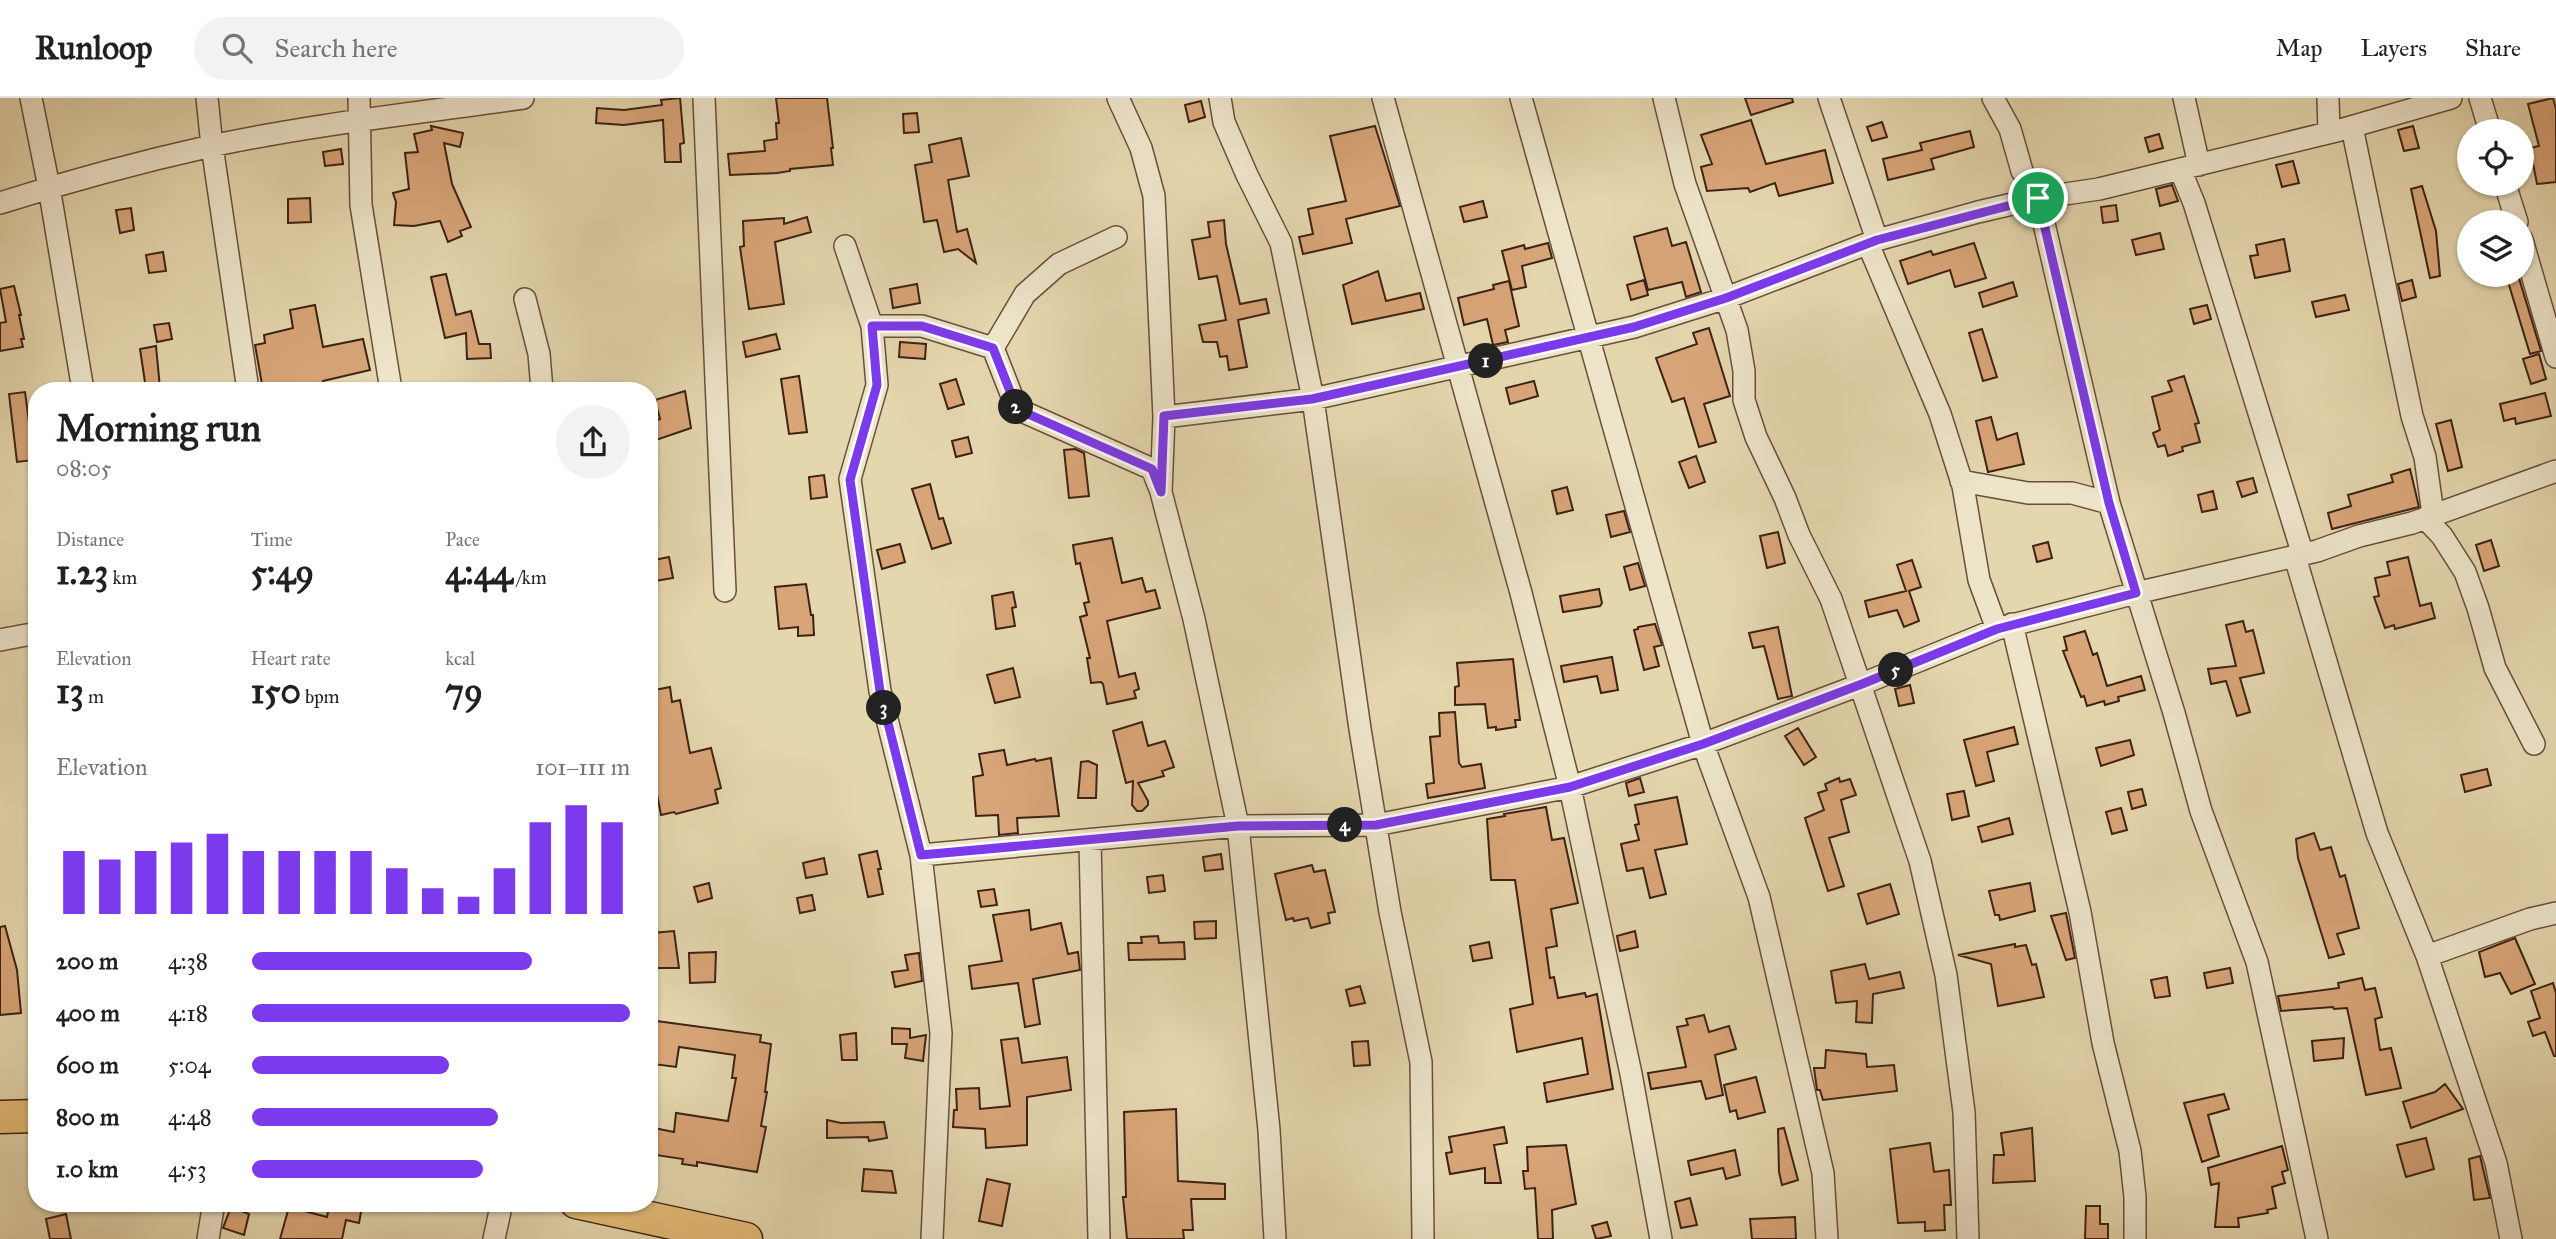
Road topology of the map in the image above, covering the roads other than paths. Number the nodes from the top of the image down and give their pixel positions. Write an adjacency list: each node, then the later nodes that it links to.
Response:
1 (32, 98): 23 (street)
2 (207, 98): 21 (street)
3 (359, 98): 18 (street)
4 (523, 98): 18 (street)
5 (704, 98): 49 (street)
6 (1118, 98): 42 (street)
7 (1220, 98): 41 (street)
8 (1383, 98): 36 (street)
9 (1521, 98): 33 (street)
10 (1664, 98): 30 (street)
11 (1829, 98): 27 (street)
12 (1993, 98): 24 (street)
13 (2184, 98): 22 (street)
14 (2328, 98): 20 (street)
15 (2451, 98): 19 (street)
16 (2480, 98): 17 (street)
17 (2486, 119)
18 (361, 121): 21 (street); 39 (street)
19 (2352, 127): 20 (street); 47 (street)
20 (2329, 132): 22 (street)
21 (212, 146): 23 (street); 38 (street)
22 (2190, 167): 24 (street); 48 (street)
23 (49, 187): 25 (street); 37 (street)
24 (2038, 198): 27 (street); 46 (street)
25 (0, 202)
26 (1116, 237): 34 (street)
27 (1872, 242): 30 (street); 44 (street)
28 (845, 246): 32 (street)
29 (2534, 281): 35 (street)
30 (1726, 298): 33 (street); 54 (street)
31 (525, 299): 40 (street)
32 (872, 326): 34 (street); 61 (street)
33 (1589, 337): 36 (street); 55 (street)
34 (993, 348): 45 (street)
35 (2556, 357)
36 (1457, 368): 41 (street); 57 (street)
37 (82, 382)
38 (247, 382)
39 (390, 382)
40 (541, 382)
41 (1312, 399): 42 (street); 58 (street)
42 (1164, 416): 45 (street)
43 (2556, 471): 47 (street)
44 (1961, 481): 46 (street); 51 (street)
45 (1161, 492): 59 (street)
46 (2109, 503): 50 (street)
47 (2429, 516): 48 (street); 56 (street)
48 (2299, 556): 50 (street); 63 (street)
49 (725, 590)
50 (2136, 593): 51 (street); 80 (street)
51 (2005, 626): 54 (street); 79 (street)
52 (28, 635): 53 (street)
53 (0, 640)
54 (1862, 684): 55 (street); 78 (street)
55 (1703, 744): 57 (street); 77 (street)
56 (2535, 744)
57 (1570, 787): 58 (street); 76 (street)
58 (1376, 825): 59 (street); 75 (street)
59 (1238, 826): 60 (street); 74 (street)
60 (1090, 841): 61 (street); 73 (street)
61 (921, 855): 72 (street)
62 (2556, 913): 63 (street)
63 (2427, 956): 81 (street)
64 (0, 1116): 65 (main road)
65 (28, 1116)
66 (212, 1212): 69 (street)
67 (500, 1212): 70 (street)
68 (645, 1212): 71 (main road)
69 (208, 1239)
70 (494, 1239)
71 (746, 1239)
72 (932, 1239)
73 (1100, 1239)
74 (1275, 1239)
75 (1423, 1239)
76 (1661, 1239)
77 (1827, 1239)
78 (1968, 1239)
79 (2135, 1239)
80 (2317, 1239)
81 (2511, 1239)

